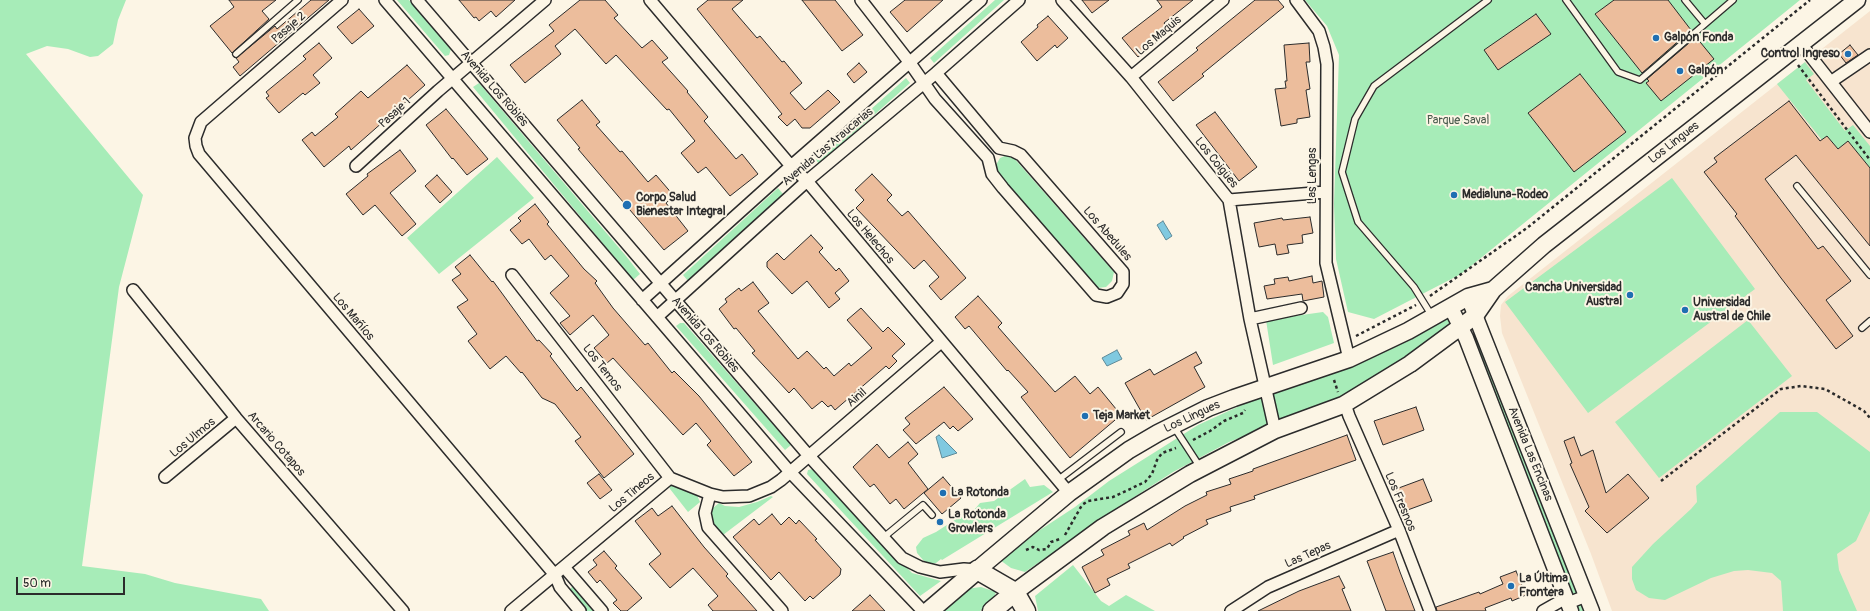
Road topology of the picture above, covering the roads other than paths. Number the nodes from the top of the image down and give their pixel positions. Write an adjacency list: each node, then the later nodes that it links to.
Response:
1 (298, 0): 20 (lane)
2 (342, 0): 25 (street, Pasaje 2)
3 (385, 0): 27 (street, Avenida Los Robles)
4 (417, 0): 22 (street, Avenida Los Robles)
5 (545, 0): 22 (street, Pasaje 1)
6 (650, 0): 34 (street, Los Helechos)
7 (861, 0): 23 (street, Los Abedules)
8 (981, 0): 23 (street, Avenida Las Araucarias)
9 (1019, 0): 24 (street, Avenida Las Araucarias)
10 (1062, 0): 26 (street, Los Coigües)
11 (1223, 0): 26 (street, Los Maquis)
12 (1296, 0): 37 (street, Las Lengas)
13 (1488, 0): 51 (lane)
14 (1566, 0): 18 (lane)
15 (1685, 0): 18 (lane)
16 (1733, 0): 18 (lane)
17 (1857, 0): 19 (main road, Los Lingues)
18 (1705, 24)
19 (1801, 44): 28 (street); 43 (main road, Los Lingues)
20 (236, 54)
21 (1870, 55): 28 (street)
22 (471, 63): 27 (street, Pasaje 1); 41 (street, Avenida Los Robles)
23 (910, 63): 29 (street, Los Abedules); 34 (street, Avenida Las Araucarias)
24 (936, 73): 29 (street, Avenida Las Araucarias); 31 (street)
25 (253, 76): 77 (street, Los Mañíos)
26 (1131, 77): 38 (street, Los Coigües)
27 (452, 79): 33 (street, Pasaje 1); 45 (street, Avenida Los Robles)
28 (1832, 81): 30 (street)
29 (924, 84): 32 (street, Los Abedules); 35 (street, Avenida Las Araucarias)
30 (1870, 132)
31 (999, 148): 32 (street); 32 (street, Los Abedules)
32 (988, 158)
33 (356, 166)
34 (791, 166): 35 (street, Los Helechos); 41 (street, Avenida Las Araucarias)
35 (807, 181): 46 (street, Avenida Las Araucarias); 56 (street, Los Helechos)
36 (1797, 186): 40 (lane)
37 (1326, 192): 38 (street); 57 (street, Las Lengas)
38 (1229, 200): 52 (street, Los Coigües)
39 (512, 275): 68 (street, Los Temos)
40 (1870, 275)
41 (661, 284): 45 (street, Avenida Las Araucarias); 46 (street, Avenida Los Robles)
42 (133, 290): 60 (street, Arcario Cotapos)
43 (1494, 290): 44 (main road, Los Lingues); 49 (main road, Los Lingues)
44 (1468, 298): 48 (main road, Los Lingues); 49 (street, Avenida Las Encinas)
45 (642, 300): 50 (street, Avenida Los Robles)
46 (675, 301): 50 (street, Avenida Las Araucarias); 64 (street, Avenida Los Robles)
47 (1301, 308): 52 (street)
48 (1452, 308): 51 (main road, Los Lingues); 55 (street, Avenida Las Encinas)
49 (1475, 316): 55 (main road, Los Lingues); 79 (street, Avenida Las Encinas)
50 (657, 317): 66 (street, Avenida Los Robles)
51 (1433, 318): 57 (main road, Los Lingues)
52 (1250, 319): 58 (street, Los Coigües)
53 (1870, 321): 54 (lane)
54 (1862, 328)
55 (1460, 332): 59 (main road, Los Lingues); 79 (street, Avenida Las Encinas)
56 (941, 342): 64 (street, Ainil); 69 (street, Los Helechos)
57 (1349, 359): 58 (main road, Los Lingues)
58 (1266, 388): 61 (main road, Los Lingues); 62 (street, Los Coigües)
59 (1344, 405): 62 (main road, Los Lingues); 73 (street, Los Fresnos)
60 (236, 418): 67 (street, Los Ulmos); 80 (street, Arcario Cotapos)
61 (1173, 425): 65 (lane); 70 (main road, Los Lingues)
62 (1275, 430): 65 (main road, Los Lingues)
63 (1121, 432): 69 (lane)
64 (809, 456): 66 (street, Ainil); 74 (street, Avenida Los Robles)
65 (1201, 468): 78 (main road, Los Lingues)
66 (790, 472): 71 (street, Los Tineos); 85 (street, Avenida Los Robles)
67 (165, 477)
68 (670, 478): 71 (street, Los Tineos); 75 (street, Los Tineos)
69 (1058, 480): 70 (street, Los Helechos)
70 (1069, 493): 76 (main road, Los Lingues)
71 (710, 494): 84 (street)
72 (932, 515): 74 (lane)
73 (1398, 530): 89 (street, Las Tepas); 90 (street, Los Fresnos)
74 (884, 537): 76 (street, Avenida Los Robles)
75 (564, 567): 77 (street, Los Tineos); 83 (street)
76 (977, 570): 78 (main road, Avenida Los Robles); 86 (main road, Los Lingues)
77 (555, 575): 81 (street, Los Tineos); 82 (street, Los Mañíos)
78 (1015, 592): 87 (main road, Los Lingues); 88 (main road, Avenida Los Robles)
79 (1573, 594): 91 (street); 92 (street, Avenida Las Encinas)
80 (403, 611)
81 (511, 611)
82 (580, 611)
83 (602, 611)
84 (782, 611)
85 (923, 611)
86 (929, 611)
87 (992, 611)
88 (1026, 611)
89 (1231, 611)
90 (1430, 611)
91 (1543, 611)
92 (1592, 611)

